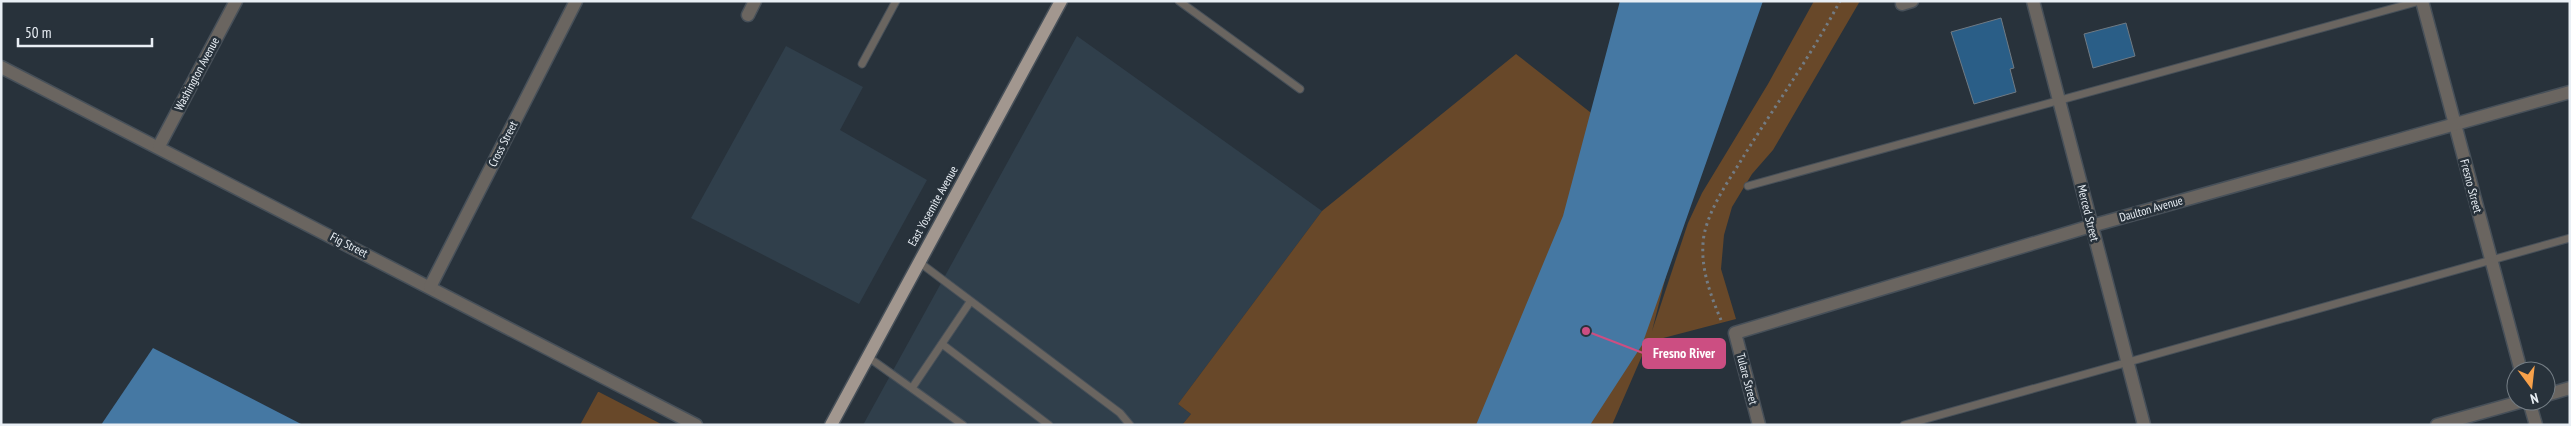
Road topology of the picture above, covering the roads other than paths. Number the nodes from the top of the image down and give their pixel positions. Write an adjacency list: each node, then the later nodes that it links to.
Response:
1 (236, 1): 16 (street, Washington Avenue)
2 (576, 1): 22 (street, Cross Street)
3 (755, 1): 9 (street)
4 (896, 1): 10 (lane)
5 (1060, 1): 21 (main road, East Yosemite Avenue)
6 (1179, 1): 12 (lane)
7 (2033, 1): 14 (street, Merced Street)
8 (2421, 1): 14 (lane); 15 (street, Fresno Street)
9 (748, 15)
10 (862, 64)
11 (1, 66): 16 (street, Fig Street)
12 (1300, 89)
13 (2570, 92): 15 (street, Daulton Avenue)
14 (2059, 100): 17 (lane); 18 (street, Merced Street)
15 (2455, 124): 18 (street, Daulton Avenue); 20 (street, Fresno Street)
16 (159, 146): 22 (street, Fig Street)
17 (1748, 186)
18 (2090, 226): 24 (street, Daulton Avenue); 28 (street, Merced Street)
19 (2570, 238): 20 (lane)
20 (2491, 260): 27 (street, Fresno Street); 28 (lane)
21 (919, 262): 23 (lane); 26 (main road, East Yosemite Avenue)
22 (430, 287): 34 (street, Fig Street)
23 (970, 302): 25 (lane); 38 (lane)
24 (1735, 333): 39 (street, Tulare Street)
25 (942, 344): 29 (lane); 37 (lane)
26 (868, 357): 29 (lane); 35 (main road, East Yosemite Avenue)
27 (2518, 361)
28 (2127, 362): 40 (lane); 41 (street, Merced Street)
29 (912, 388): 36 (lane)
30 (2570, 388): 31 (street)
31 (2556, 392)
32 (2506, 406): 42 (street)
33 (2532, 411): 43 (street)
34 (696, 425)
35 (831, 425)
36 (963, 425)
37 (1049, 425)
38 (1130, 425)
39 (1758, 425)
40 (1904, 425)
41 (2144, 425)
42 (2437, 425)
43 (2536, 425)

